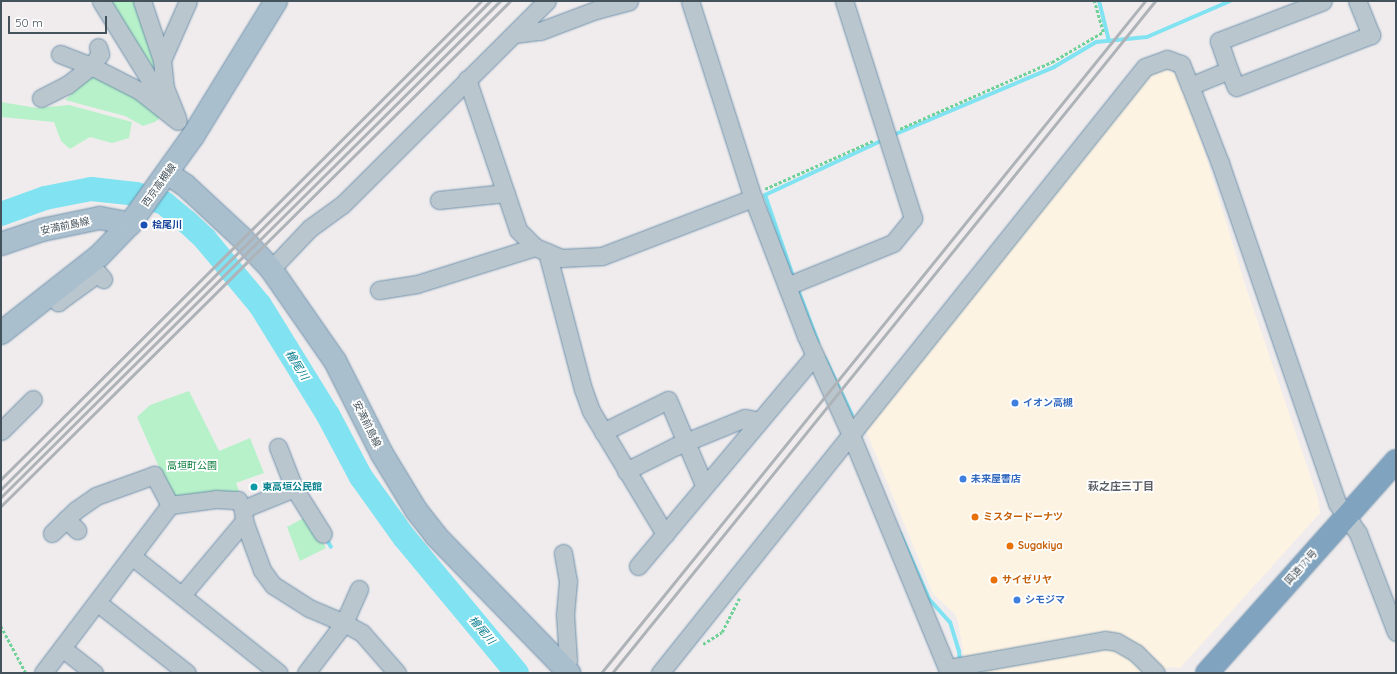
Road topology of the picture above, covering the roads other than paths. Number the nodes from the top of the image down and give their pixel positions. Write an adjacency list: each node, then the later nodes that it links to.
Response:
1 (100, 1): 20 (street)
2 (142, 1): 14 (street)
3 (188, 1): 14 (street)
4 (276, 1): 22 (main road, 西京高槻線)
5 (547, 1): 11 (street)
6 (629, 1): 11 (street)
7 (690, 1): 25 (street)
8 (844, 1): 32 (street)
9 (1323, 1): 16 (street)
10 (1357, 1): 16 (street)
11 (514, 34): 17 (street)
12 (98, 47): 15 (street)
13 (60, 54): 15 (street)
14 (162, 60): 21 (street)
15 (91, 66): 19 (street); 20 (street)
16 (1230, 70): 18 (street)
17 (467, 79): 24 (street); 30 (street)
18 (1190, 86): 41 (street); 50 (street)
19 (41, 98)
20 (161, 106): 21 (street)
21 (178, 121): 22 (street)
22 (193, 136): 23 (main road, 西京高槻線)
23 (165, 177): 27 (main road, 西京高槻線); 30 (main road, 安満前島線)
24 (506, 193): 26 (street); 29 (street)
25 (753, 198): 29 (street); 32 (street)
26 (439, 200)
27 (134, 219): 28 (main road, 安満前島線); 34 (main road, 西京高槻線)
28 (1, 244)
29 (541, 249): 33 (street); 40 (street)
30 (271, 269): 64 (main road, 安満前島線)
31 (103, 279): 34 (street)
32 (787, 286): 36 (street)
33 (379, 290)
34 (51, 294): 35 (main road, 西京高槻線)
35 (1, 334)
36 (815, 355): 38 (street); 41 (street)
37 (33, 399): 39 (street)
38 (760, 421): 42 (street); 46 (street)
39 (1, 431)
40 (603, 432): 42 (street); 45 (street)
41 (851, 435): 63 (street); 71 (street)
42 (686, 442): 45 (street); 46 (street)
43 (278, 447): 47 (street)
44 (1396, 461): 50 (highway, 国道171号)
45 (626, 471): 53 (street)
46 (704, 486): 53 (street)
47 (294, 488): 49 (street); 52 (street)
48 (170, 505): 49 (street); 51 (street); 55 (street)
49 (243, 515): 58 (street); 60 (street)
50 (1347, 515): 61 (street); 73 (highway, 国道171号)
51 (52, 533)
52 (323, 534)
53 (665, 534): 56 (street)
54 (563, 553): 64 (street)
55 (133, 557): 58 (street); 59 (street)
56 (638, 566)
57 (359, 589): 60 (street)
58 (182, 595): 68 (street)
59 (98, 603): 62 (street); 67 (street)
60 (344, 624): 69 (street); 70 (street)
61 (1396, 632)
62 (62, 648): 65 (street); 66 (street)
63 (949, 670): 72 (street)
64 (567, 671)
65 (43, 673)
66 (94, 673)
67 (187, 673)
68 (278, 673)
69 (306, 673)
70 (397, 673)
71 (660, 673)
72 (1156, 673)
73 (1207, 673)

